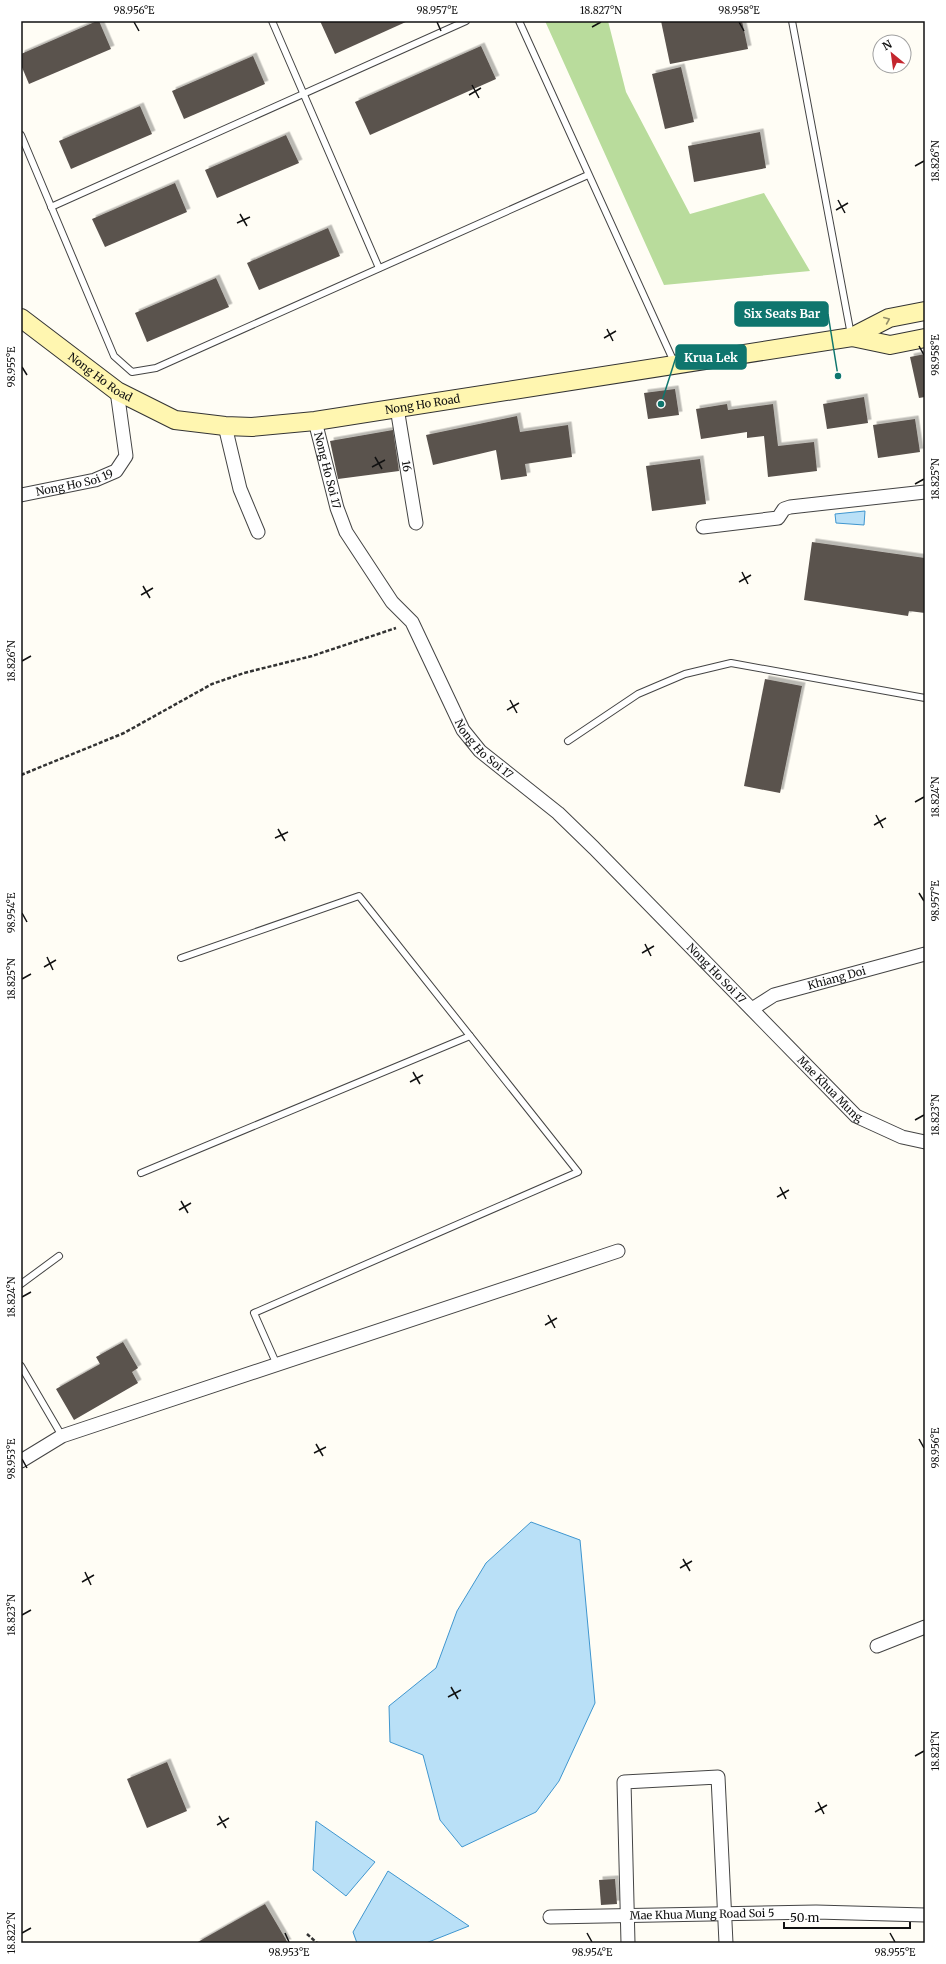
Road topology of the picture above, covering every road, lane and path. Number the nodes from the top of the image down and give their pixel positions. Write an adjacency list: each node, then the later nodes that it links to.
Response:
1 (272, 21): 5 (lane)
2 (466, 21): 5 (lane)
3 (519, 21): 7 (lane)
4 (792, 21): 12 (lane)
5 (303, 94): 8 (lane); 9 (lane)
6 (21, 135): 8 (lane)
7 (588, 175): 9 (lane); 14 (lane)
8 (51, 207): 9 (lane)
9 (379, 268)
10 (925, 311): 12 (street, Nong Ho Road, one-way to 10)
11 (21, 318): 15 (street, Nong Ho Road)
12 (852, 337): 13 (street, Nong Ho Road); 14 (street, Nong Ho Road)
13 (925, 338)
14 (675, 365): 16 (street, Nong Ho Road)
15 (117, 391): 18 (street, Nong Ho Road); 20 (street, Nong Ho Soi 19)
16 (397, 408): 17 (street, Nong Ho Road); 21 (street, 16)
17 (315, 421): 18 (street, Nong Ho Road); 24 (street, Nong Ho Soi 17)
18 (225, 426): 23 (street)
19 (925, 492): 22 (street)
20 (21, 495)
21 (416, 523)
22 (703, 527)
23 (258, 532)
24 (412, 622): 27 (path); 30 (street, Nong Ho Soi 17)
25 (925, 698): 26 (lane)
26 (568, 741)
27 (21, 775)
28 (925, 954): 30 (street, Khiang Doi)
29 (181, 958): 31 (lane)
30 (752, 1009): 32 (street, Mae Khua Mung)
31 (470, 1036): 33 (lane); 37 (lane)
32 (925, 1142)
33 (141, 1173)
34 (618, 1251): 37 (street)
35 (59, 1256): 36 (lane)
36 (21, 1284)
37 (277, 1365): 39 (street)
38 (21, 1366): 39 (lane)
39 (62, 1436): 40 (street)
40 (21, 1461)
41 (925, 1627): 42 (street)
42 (877, 1646)
43 (725, 1913): 44 (street, Mae Khua Mung Road Soi 5); 45 (street, Mae Khua Mung Road Soi 5); 45 (street); 50 (street)
44 (925, 1915)
45 (626, 1916): 46 (street, Mae Khua Mung Road Soi 5); 49 (street)
46 (550, 1917)
47 (307, 1934): 48 (path)
48 (317, 1943)
49 (628, 1943)
50 (726, 1943)

